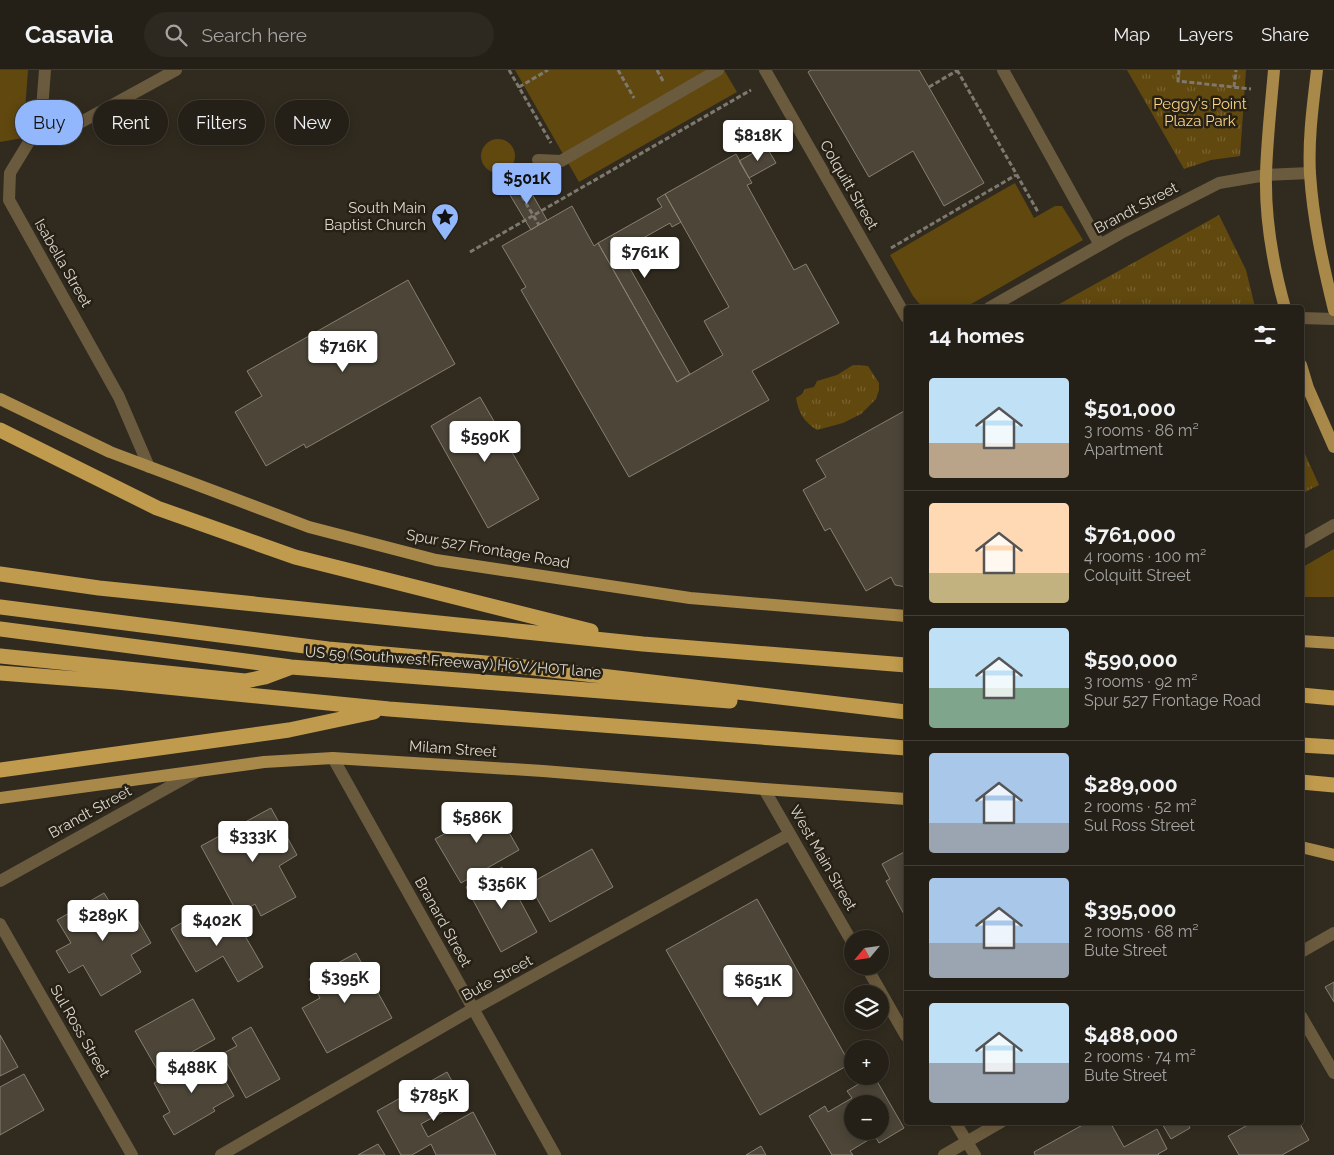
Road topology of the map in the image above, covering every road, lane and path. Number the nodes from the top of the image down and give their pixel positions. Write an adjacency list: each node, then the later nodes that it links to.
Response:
1 (45, 70): 19 (street, Isabella Street)
2 (176, 70): 21 (street)
3 (509, 70): 14 (path)
4 (548, 70): 14 (path)
5 (618, 70): 20 (path)
6 (718, 70): 20 (street)
7 (764, 70): 39 (street, Colquitt Street)
8 (958, 70): 15 (path); 27 (path)
9 (1003, 70): 33 (street)
10 (1179, 70): 16 (path)
11 (1236, 70): 16 (path)
12 (1274, 70): 28 (main road)
13 (1317, 70): 26 (main road)
14 (519, 87): 24 (path)
15 (929, 87)
16 (1234, 87): 17 (path)
17 (1251, 89)
18 (750, 90): 31 (path)
19 (43, 100)
20 (642, 114): 24 (street)
21 (83, 121)
22 (24, 145): 25 (street, Isabella Street)
23 (538, 160): 24 (street)
24 (561, 161)
25 (5, 171): 46 (street, Isabella Street)
26 (1310, 173): 28 (street, Brandt Street); 38 (main road)
27 (1016, 175): 30 (path); 34 (path)
28 (1266, 175): 33 (street, Brandt Street); 37 (main road)
29 (518, 190): 31 (path)
30 (1038, 212)
31 (534, 215): 32 (path); 35 (path)
32 (539, 225)
33 (1100, 245): 36 (street, Brandt Street)
34 (890, 248)
35 (470, 252)
36 (994, 305)
37 (1284, 305)
38 (1334, 310)
39 (904, 314)
40 (1304, 318): 41 (street)
41 (1334, 319)
42 (1304, 375): 45 (main road)
43 (0, 399): 46 (main road, Spur 527 Frontage Road)
44 (0, 430): 55 (highway)
45 (1334, 447)
46 (149, 466): 51 (main road, Spur 527 Frontage Road)
47 (1334, 525): 48 (street)
48 (1304, 542)
49 (0, 574): 55 (highway)
50 (0, 606): 63 (highway)
51 (904, 616)
52 (0, 629): 58 (highway)
53 (1304, 641): 54 (main road)
54 (1334, 643)
55 (643, 644): 57 (highway)
56 (0, 656): 58 (highway, US 59 (Southwest Freeway) HOV/HOT lane)
57 (904, 665)
58 (290, 667): 64 (highway, US 59 (Southwest Freeway) HOV/HOT lane)
59 (0, 673): 62 (highway)
60 (1304, 696): 61 (highway)
61 (1334, 698)
62 (390, 709): 66 (highway); 69 (highway)
63 (904, 713)
64 (904, 713)
65 (1304, 745): 67 (highway)
66 (904, 748)
67 (1334, 748)
68 (333, 758): 70 (main road, Milam Street); 73 (main road, Milam Street); 85 (street, Branard Street)
69 (0, 770)
70 (196, 772): 74 (main road, Milam Street); 79 (street, Brandt Street)
71 (1304, 782): 72 (highway)
72 (1334, 785)
73 (764, 789): 75 (main road, Milam Street); 76 (street, West Main Street)
74 (0, 798)
75 (904, 799)
76 (790, 834): 81 (street, West Main Street); 85 (street, Bute Street)
77 (1304, 848): 78 (main road)
78 (1334, 855)
79 (0, 881)
80 (0, 924): 92 (street, Sul Ross Street)
81 (845, 930)
82 (1334, 933): 83 (street)
83 (1304, 950)
84 (871, 975): 87 (street)
85 (473, 1009): 93 (street, Bute Street); 94 (street, Branard Street)
86 (1304, 1021): 88 (street)
87 (904, 1032)
88 (1334, 1073)
89 (957, 1125): 91 (street)
90 (996, 1125): 91 (street)
91 (967, 1142): 95 (street); 96 (street)
92 (132, 1155)
93 (221, 1155)
94 (554, 1155)
95 (944, 1155)
96 (975, 1155)

